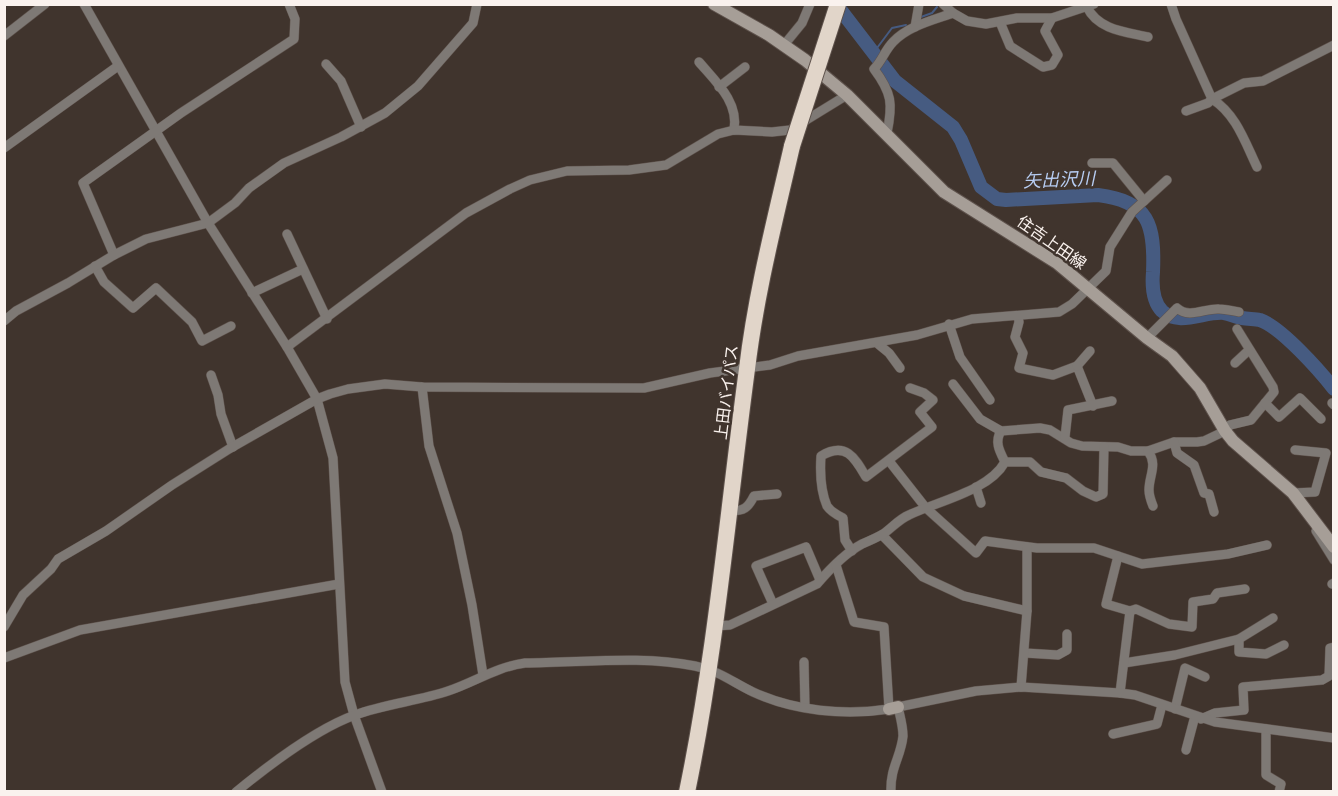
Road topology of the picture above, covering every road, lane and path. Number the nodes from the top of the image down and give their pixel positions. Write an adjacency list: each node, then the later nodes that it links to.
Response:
1 (45, 4): 16 (street)
2 (84, 4): 22 (street)
3 (289, 4): 30 (street)
4 (477, 4): 28 (street)
5 (714, 4): 18 (main road, 住吉上田線)
6 (810, 4): 18 (street)
7 (838, 4): 58 (highway, 上田バイパス, bridge)
8 (919, 4): 15 (street)
9 (943, 4): 12 (street)
10 (1171, 4): 26 (street)
11 (1090, 6): 13 (street); 17 (street)
12 (953, 13): 14 (street); 15 (street)
13 (1052, 18): 14 (street); 14 (street)
14 (1000, 22)
15 (915, 27): 31 (street)
16 (4, 36)
17 (1148, 37)
18 (784, 45): 25 (main road, 住吉上田線)
19 (1334, 45): 26 (street)
20 (699, 62): 24 (street)
21 (326, 64): 28 (street)
22 (118, 66): 30 (street); 32 (street)
23 (745, 67): 24 (street)
24 (719, 87): 29 (street)
25 (847, 95): 29 (street); 31 (main road, 住吉上田線)
26 (1212, 99): 27 (street); 34 (street)
27 (1186, 111)
28 (361, 127): 37 (street)
29 (734, 130): 46 (street)
30 (156, 133): 37 (street); 39 (street)
31 (887, 133): 42 (main road, 住吉上田線)
32 (4, 148)
33 (1092, 163): 36 (street)
34 (1257, 166)
35 (1167, 180): 36 (street)
36 (1144, 201): 42 (street)
37 (208, 223): 39 (street); 43 (street)
38 (287, 234): 41 (street)
39 (114, 255): 40 (street)
40 (95, 266): 47 (street); 49 (street)
41 (303, 269): 43 (street); 46 (street)
42 (1089, 288): 45 (street); 51 (main road, 住吉上田線)
43 (252, 293): 53 (street)
44 (1239, 312): 51 (street)
45 (1018, 316): 48 (street); 57 (street)
46 (327, 319): 53 (street)
47 (4, 321)
48 (949, 324): 52 (street); 65 (street)
49 (231, 326)
50 (1237, 329): 54 (street)
51 (1147, 338): 71 (main road, 住吉上田線)
52 (878, 344): 58 (street); 59 (street)
53 (287, 347): 64 (street)
54 (1249, 350): 56 (street); 67 (street)
55 (1090, 351): 57 (street)
56 (1235, 363)
57 (1077, 366): 68 (street)
58 (747, 367): 62 (street); 86 (highway, 上田バイパス)
59 (900, 368)
60 (211, 375): 74 (street)
61 (953, 384): 70 (street)
62 (422, 387): 64 (street); 116 (street)
63 (910, 388): 78 (street)
64 (317, 399): 74 (street); 99 (street)
65 (990, 400)
66 (1112, 401): 68 (street)
67 (1266, 403): 69 (street); 71 (street)
68 (1093, 406): 72 (street)
69 (1322, 419)
70 (1002, 431): 72 (street); 79 (street)
71 (1225, 431): 73 (street); 81 (main road, 住吉上田線)
72 (1065, 437): 75 (street)
73 (1174, 442): 77 (street); 87 (street)
74 (233, 447): 106 (street)
75 (1104, 447): 77 (street); 79 (street)
76 (1295, 450): 81 (street)
77 (1148, 451): 84 (street)
78 (889, 460): 85 (street); 93 (street)
79 (1005, 462): 80 (street)
80 (976, 487): 83 (street); 85 (street)
81 (1293, 493): 88 (main road, 住吉上田線)
82 (777, 495): 86 (street)
83 (981, 503)
84 (1153, 506)
85 (926, 508): 89 (street); 92 (street)
86 (730, 511): 105 (highway, 上田バイパス)
87 (1214, 512)
88 (1317, 524): 90 (main road, 住吉上田線); 96 (street)
89 (882, 535): 93 (street); 102 (street)
90 (1333, 543): 94 (street)
91 (1267, 544): 95 (street)
92 (1027, 547): 95 (street); 102 (street)
93 (852, 551): 97 (street)
94 (1334, 555)
95 (1118, 556): 103 (street)
96 (1334, 560)
97 (836, 565): 98 (street); 122 (street)
98 (820, 580): 101 (street); 101 (street)
99 (339, 584): 112 (street); 124 (street)
100 (1245, 589): 103 (street)
101 (773, 604): 105 (street)
102 (1028, 611): 111 (street)
103 (1130, 611): 114 (street)
104 (1273, 618): 108 (street)
105 (716, 626): 115 (highway, 上田バイパス)
106 (4, 627)
107 (1067, 634): 111 (street)
108 (1239, 639): 109 (street); 114 (street)
109 (1284, 645)
110 (1334, 647): 125 (street)
111 (1025, 652): 118 (street)
112 (4, 658)
113 (804, 662): 121 (street)
114 (1124, 663): 119 (street)
115 (710, 670): 116 (street); 121 (street); 132 (highway, 上田バイパス)
116 (483, 675): 124 (street)
117 (1205, 677): 123 (street)
118 (1021, 687): 119 (street); 122 (street)
119 (1120, 693): 120 (street)
120 (1162, 705): 123 (street); 127 (street)
121 (805, 707): 122 (street)
122 (893, 708): 133 (street)
123 (1175, 709): 125 (street)
124 (354, 715): 130 (street); 131 (street)
125 (1198, 718): 126 (street); 129 (street)
126 (1266, 729): 128 (street); 134 (street)
127 (1113, 734)
128 (1334, 738)
129 (1186, 750)
130 (236, 792)
131 (382, 792)
132 (687, 792)
133 (891, 792)
134 (1279, 792)

